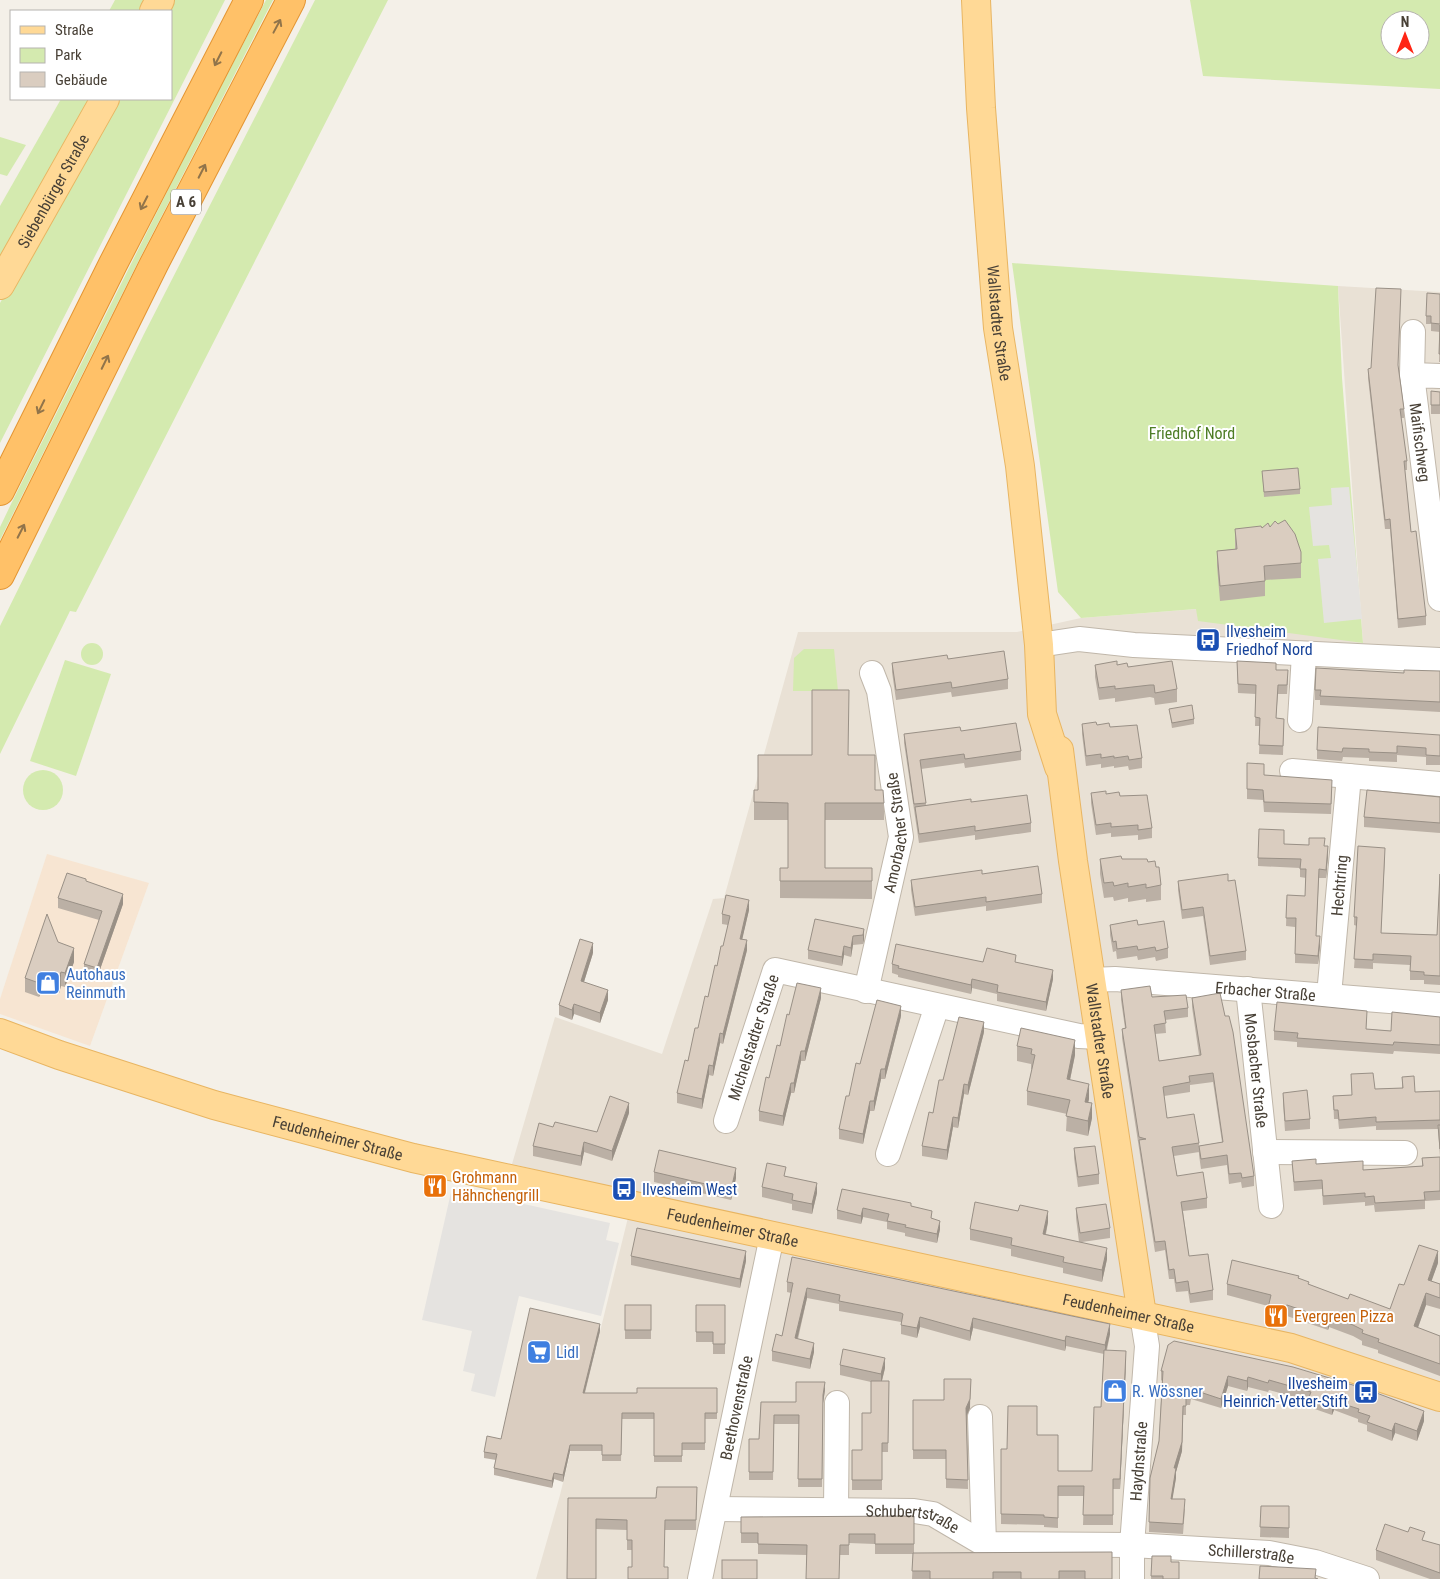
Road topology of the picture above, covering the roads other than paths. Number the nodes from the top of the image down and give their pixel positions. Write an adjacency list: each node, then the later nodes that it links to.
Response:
1 (248, 0): 9 (highway, A 6, one-way to 9)
2 (291, 0): 10 (highway, A 6, one-way to 2)
3 (976, 0): 12 (main road, Wallstadter Straße)
4 (104, 100): 5 (main road, Siebenbürger Straße)
5 (0, 285)
6 (1413, 332): 7 (street, Maifischweg)
7 (1412, 375): 8 (street); 11 (street, Maifischweg)
8 (1440, 376)
9 (0, 491)
10 (0, 575)
11 (1440, 600)
12 (1039, 645): 13 (street); 20 (main road, Wallstadter Straße)
13 (1304, 654): 14 (street); 16 (street)
14 (1440, 660)
15 (872, 673): 22 (street, Amorbacher Straße)
16 (1300, 720)
17 (1292, 771): 18 (street)
18 (1349, 776): 19 (street); 23 (street, Hechtring)
19 (1440, 784)
20 (1091, 980): 21 (street, Erbacher Straße); 27 (main road, Wallstadter Straße)
21 (1248, 989): 23 (street, Erbacher Straße); 29 (street, Mosbacher Straße)
22 (866, 991): 25 (street, Michelstadter Straße); 28 (street, Michelstadter Straße)
23 (1329, 996): 24 (street, Erbacher Straße)
24 (1440, 1005)
25 (936, 1006): 27 (street, Michelstadter Straße); 31 (street)
26 (0, 1034): 33 (main road, Feudenheimer Straße)
27 (1099, 1037): 34 (main road, Wallstadter Straße)
28 (726, 1120)
29 (1265, 1152): 30 (street, Mosbacher Straße); 32 (street, Mosbacher Straße)
30 (1406, 1153)
31 (888, 1154)
32 (1271, 1206)
33 (772, 1236): 34 (main road, Feudenheimer Straße); 38 (street, Beethovenstraße)
34 (1142, 1315): 35 (main road, Feudenheimer Straße); 41 (street, Haydnstraße)
35 (1440, 1397)
36 (837, 1404): 39 (street)
37 (980, 1417): 40 (street, Schubertstraße)
38 (714, 1509): 39 (street, Schubertstraße); 42 (street, Beethovenstraße)
39 (836, 1510): 40 (street, Schubertstraße)
40 (984, 1544): 41 (street)
41 (1132, 1545): 43 (street, Haydnstraße); 44 (street, Schillerstraße)
42 (700, 1579)
43 (1132, 1579)
44 (1367, 1579)

